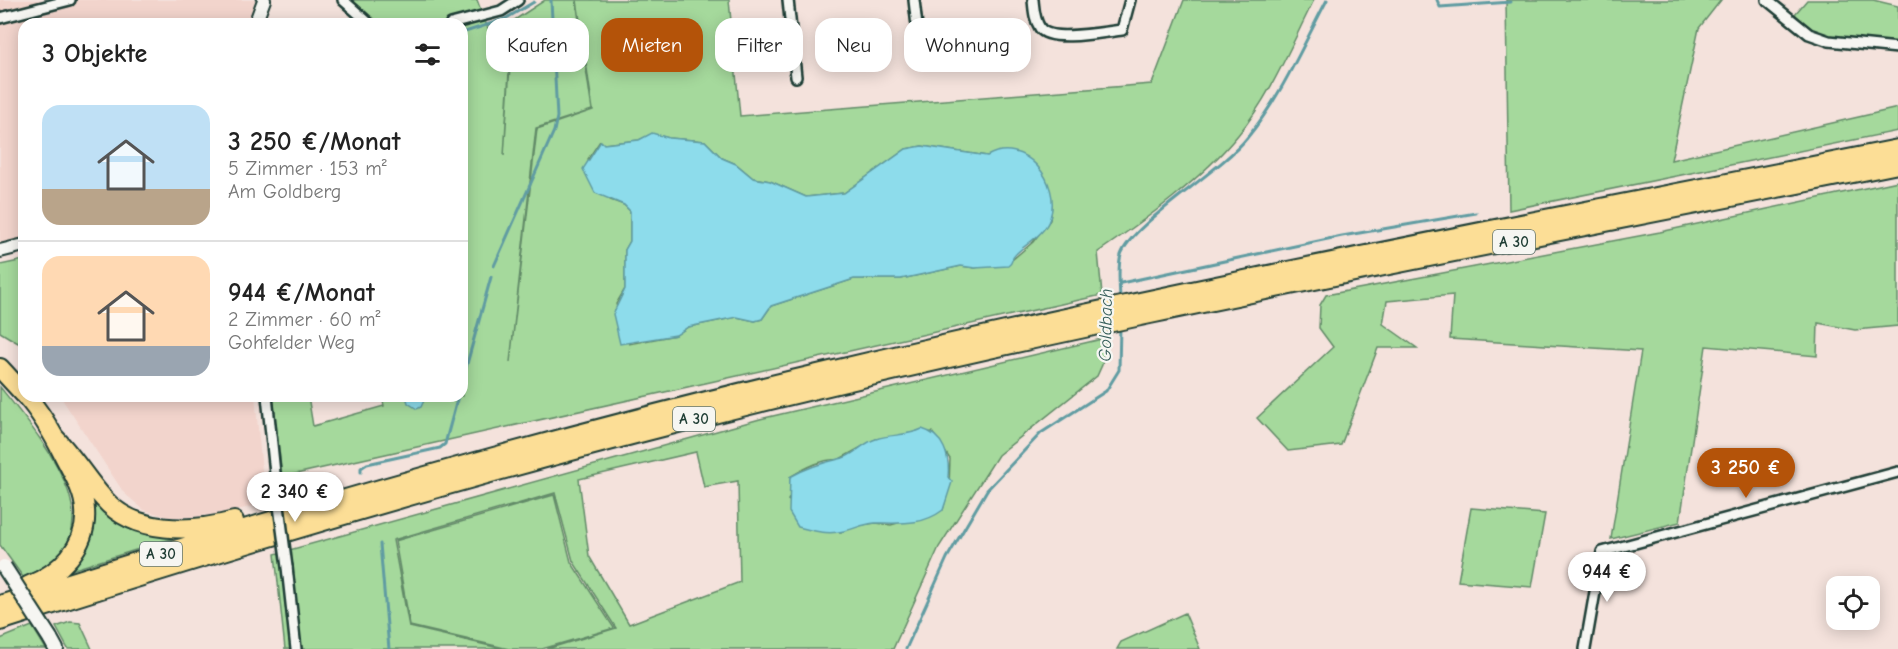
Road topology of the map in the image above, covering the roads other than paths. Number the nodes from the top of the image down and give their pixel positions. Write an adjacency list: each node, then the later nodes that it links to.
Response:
1 (70, 0): 10 (street)
2 (264, 0): 11 (street)
3 (343, 0): 12 (street)
4 (518, 0): 14 (street)
5 (788, 0): 16 (street)
6 (914, 0): 13 (street)
7 (1034, 0): 8 (street)
8 (1130, 0)
9 (1767, 0): 15 (street)
10 (0, 18)
11 (257, 18)
12 (363, 18)
13 (916, 18)
14 (468, 20)
15 (1898, 48)
16 (796, 76)
17 (1898, 148): 21 (highway, A 30)
18 (1898, 164): 21 (highway, A 30)
19 (18, 246): 20 (street)
20 (0, 251)
21 (1130, 312): 22 (highway, A 30)
22 (1106, 317): 29 (highway, A 30); 31 (highway, A 30)
23 (0, 368): 24 (highway)
24 (18, 387)
25 (30, 402): 27 (highway)
26 (268, 402): 37 (street, bridge)
27 (54, 437): 29 (highway); 32 (highway)
28 (1898, 472): 38 (street)
29 (323, 505): 33 (highway, A 30)
30 (2, 565): 36 (main road, bridge)
31 (108, 586): 34 (highway, A 30); 35 (highway)
32 (0, 595)
33 (0, 605)
34 (0, 621)
35 (0, 631)
36 (53, 644)
37 (296, 649)
38 (1586, 649)

